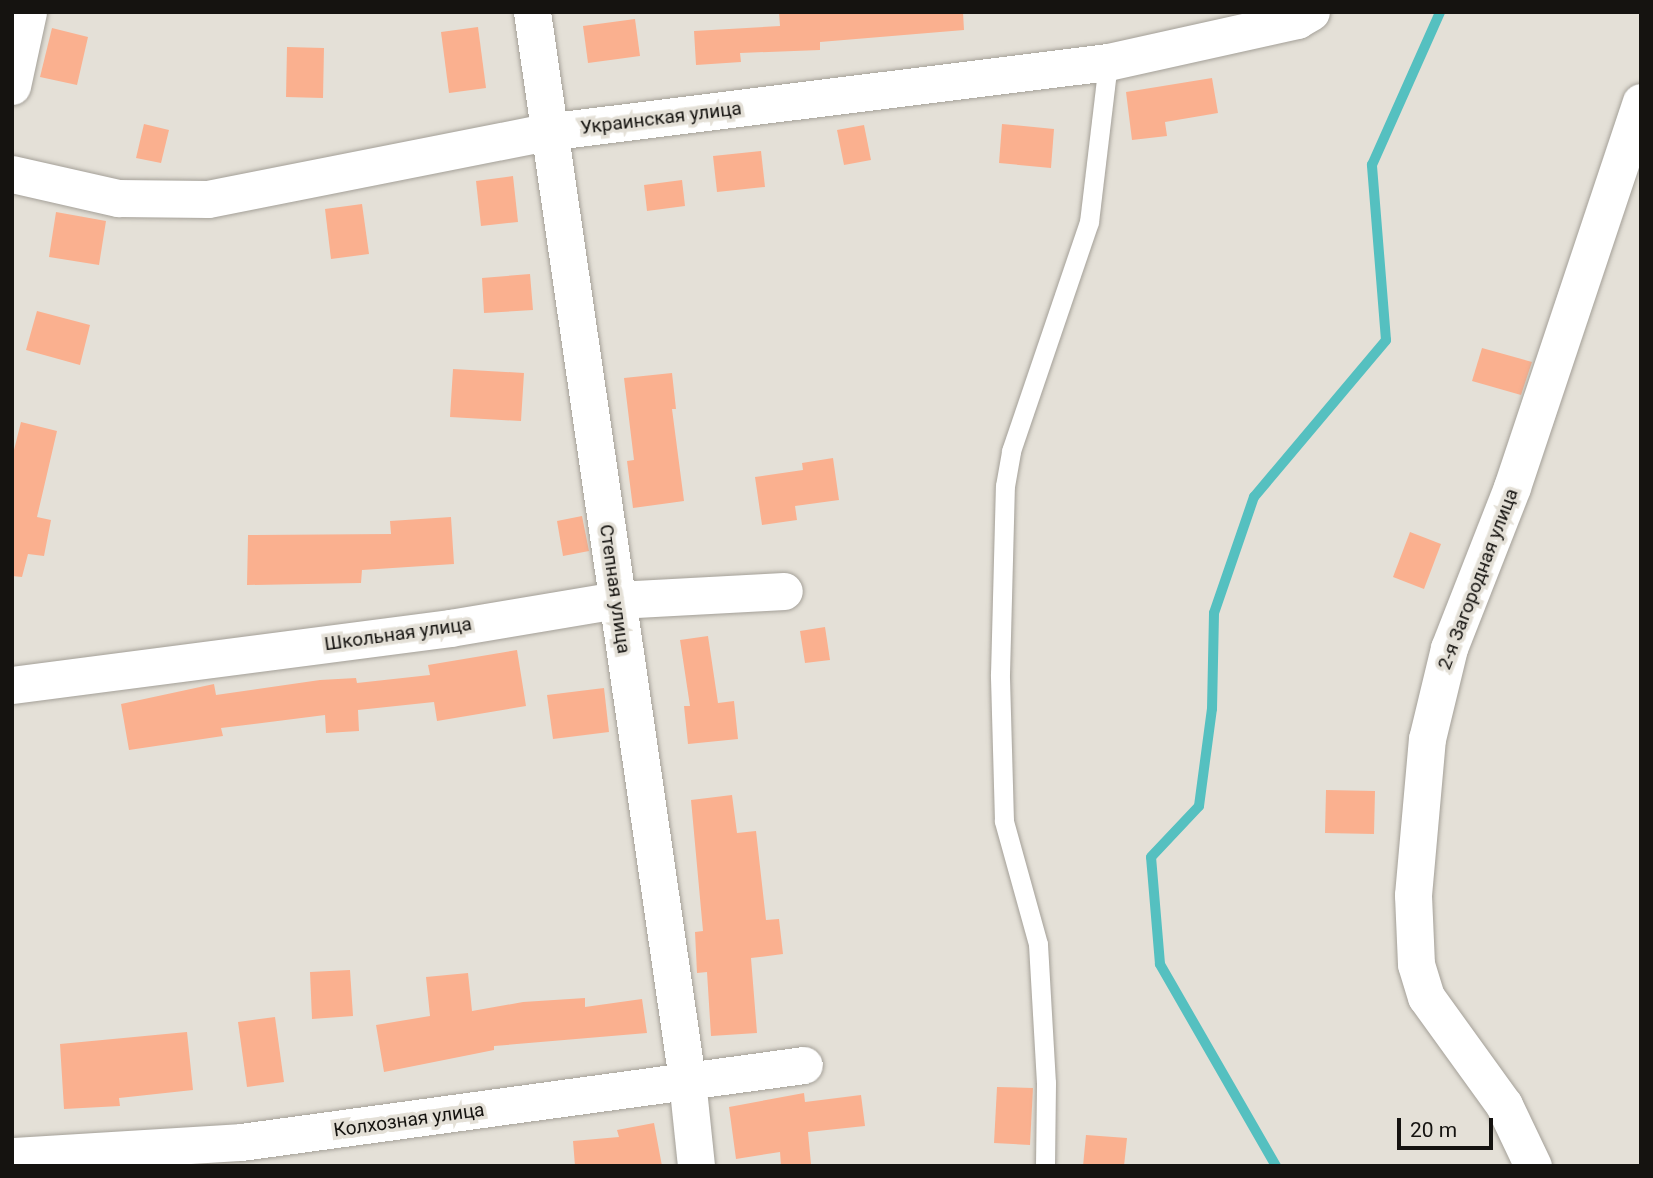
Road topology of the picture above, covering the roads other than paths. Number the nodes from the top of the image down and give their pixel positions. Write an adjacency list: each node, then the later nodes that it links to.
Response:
1 (28, 12): 5 (street)
2 (532, 12): 7 (street, Степная улица)
3 (1311, 12): 4 (street, Украинская улица)
4 (1108, 62): 7 (street, Украинская улица); 16 (lane)
5 (12, 86)
6 (1641, 102): 17 (street, 2-я Загородная улица)
7 (547, 132): 8 (street, Украинская улица); 10 (street, Степная улица)
8 (12, 174)
9 (784, 591): 10 (street, Школьная улица)
10 (617, 600): 11 (street, Школьная улица); 13 (street, Степная улица)
11 (12, 685)
12 (804, 1065): 13 (street, Колхозная улица)
13 (687, 1080): 14 (street, Колхозная улица); 15 (street, Степная улица)
14 (12, 1156)
15 (696, 1166)
16 (1045, 1166)
17 (1533, 1166)

